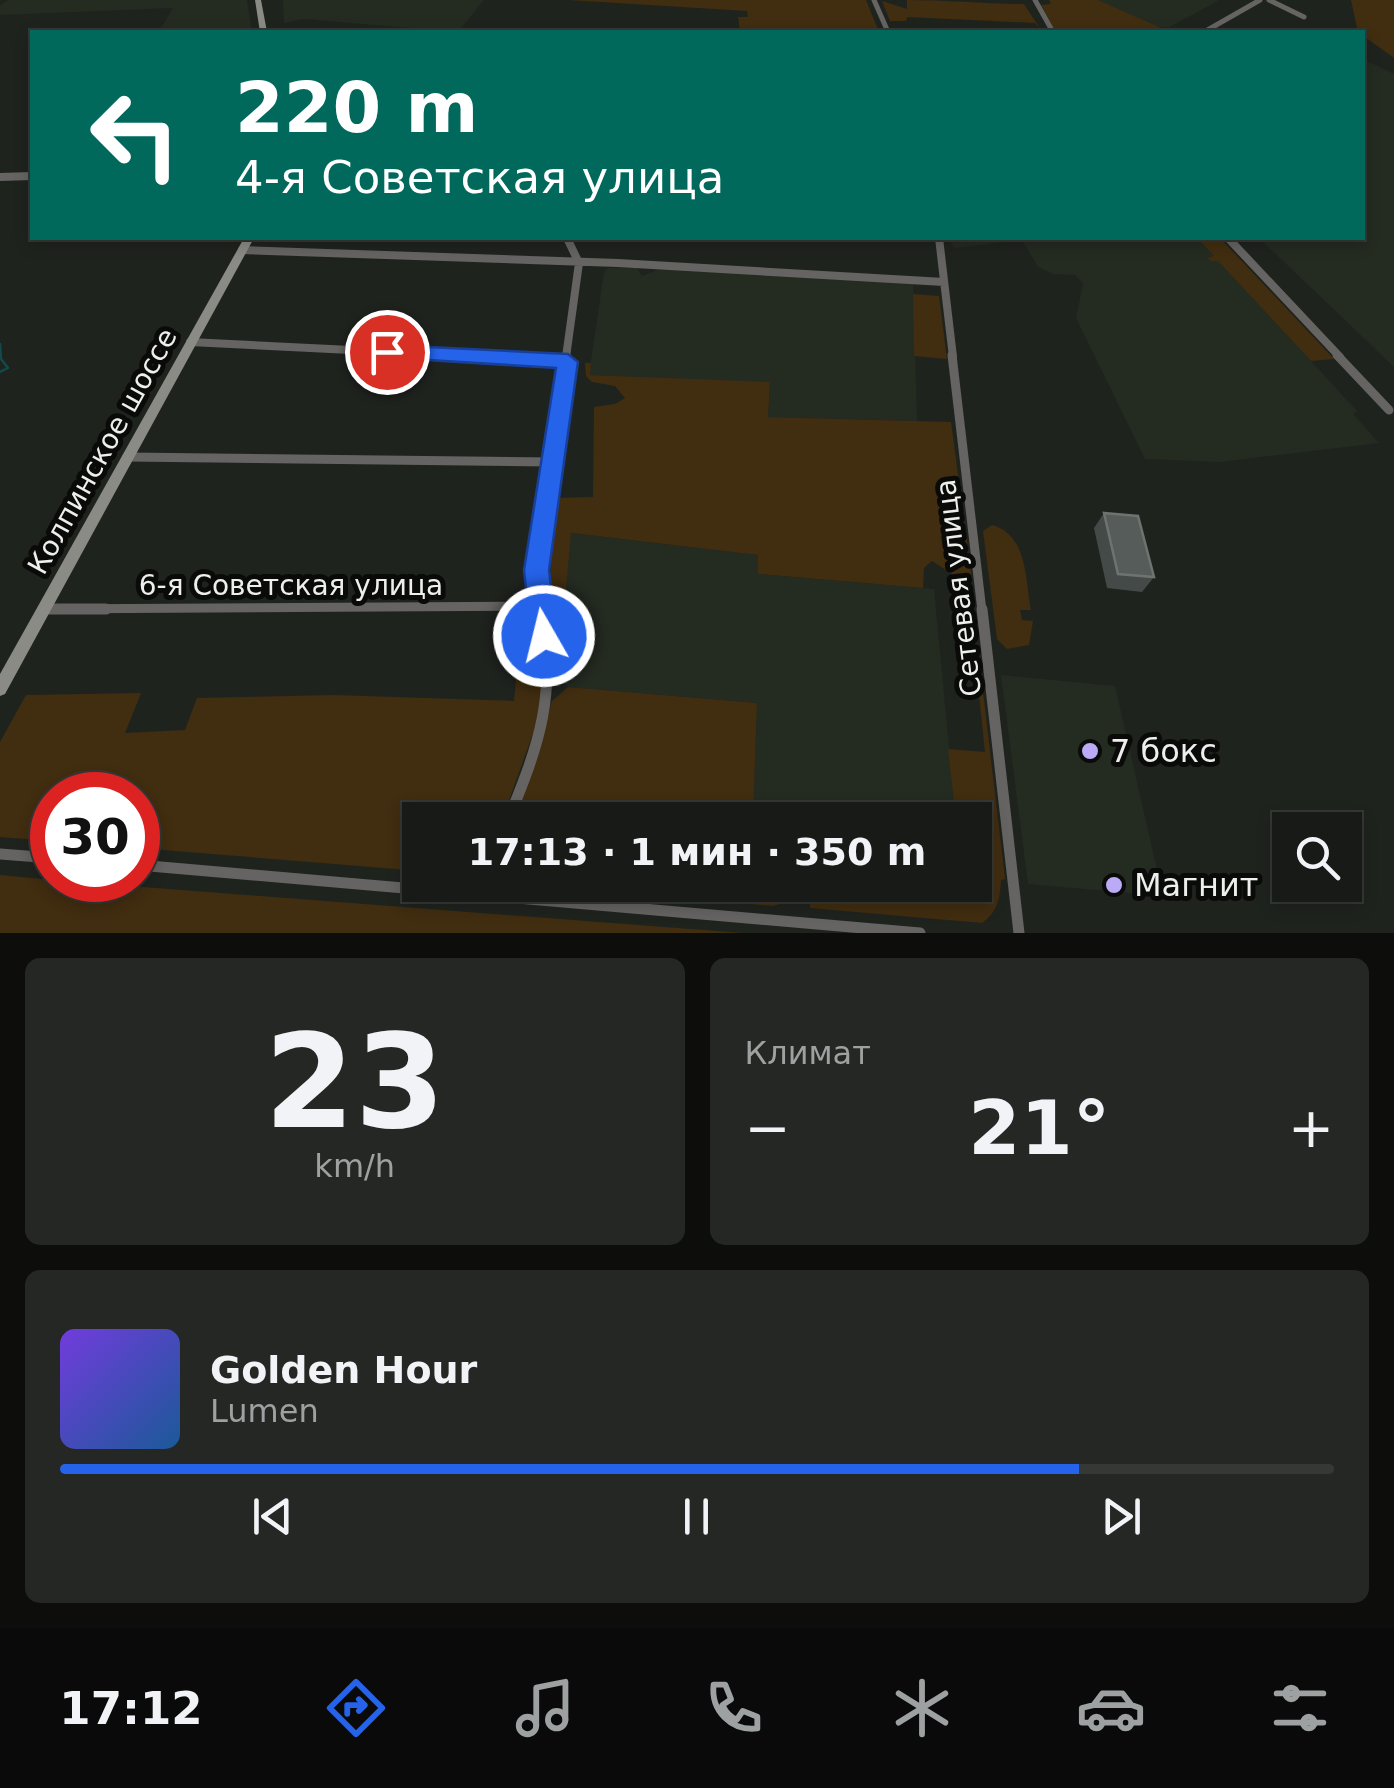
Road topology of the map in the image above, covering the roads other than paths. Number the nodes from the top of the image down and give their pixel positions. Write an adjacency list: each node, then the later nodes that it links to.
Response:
1 (258, 0): 7 (main road)
2 (874, 0): 8 (street)
3 (1034, 0): 9 (street)
4 (1260, 0): 10 (street)
5 (1269, 0): 6 (street)
6 (1304, 18)
7 (264, 30)
8 (887, 30)
9 (1052, 30)
10 (1208, 30)
11 (30, 176): 12 (street)
12 (0, 177)
13 (567, 240): 17 (street)
14 (939, 240): 18 (street, Сетевая улица)
15 (1230, 240): 21 (street)
16 (245, 244): 17 (street); 19 (main road, Колпинское шоссе)
17 (579, 263): 18 (street); 20 (street)
18 (944, 282): 34 (street, Сетевая улица)
19 (190, 342): 20 (street); 22 (main road, Колпинское шоссе)
20 (568, 362): 23 (street)
21 (1389, 410)
22 (127, 457): 23 (street); 25 (main road, Колпинское шоссе)
23 (551, 462): 24 (street)
24 (538, 606): 25 (street, 6-я Советская улица); 27 (street)
25 (44, 608): 26 (main road, Колпинское шоссе)
26 (0, 689)
27 (514, 802)
28 (0, 854): 29 (street)
29 (30, 856)
30 (160, 867): 31 (street)
31 (402, 884)
32 (606, 902): 33 (street)
33 (920, 933)
34 (1019, 933)

